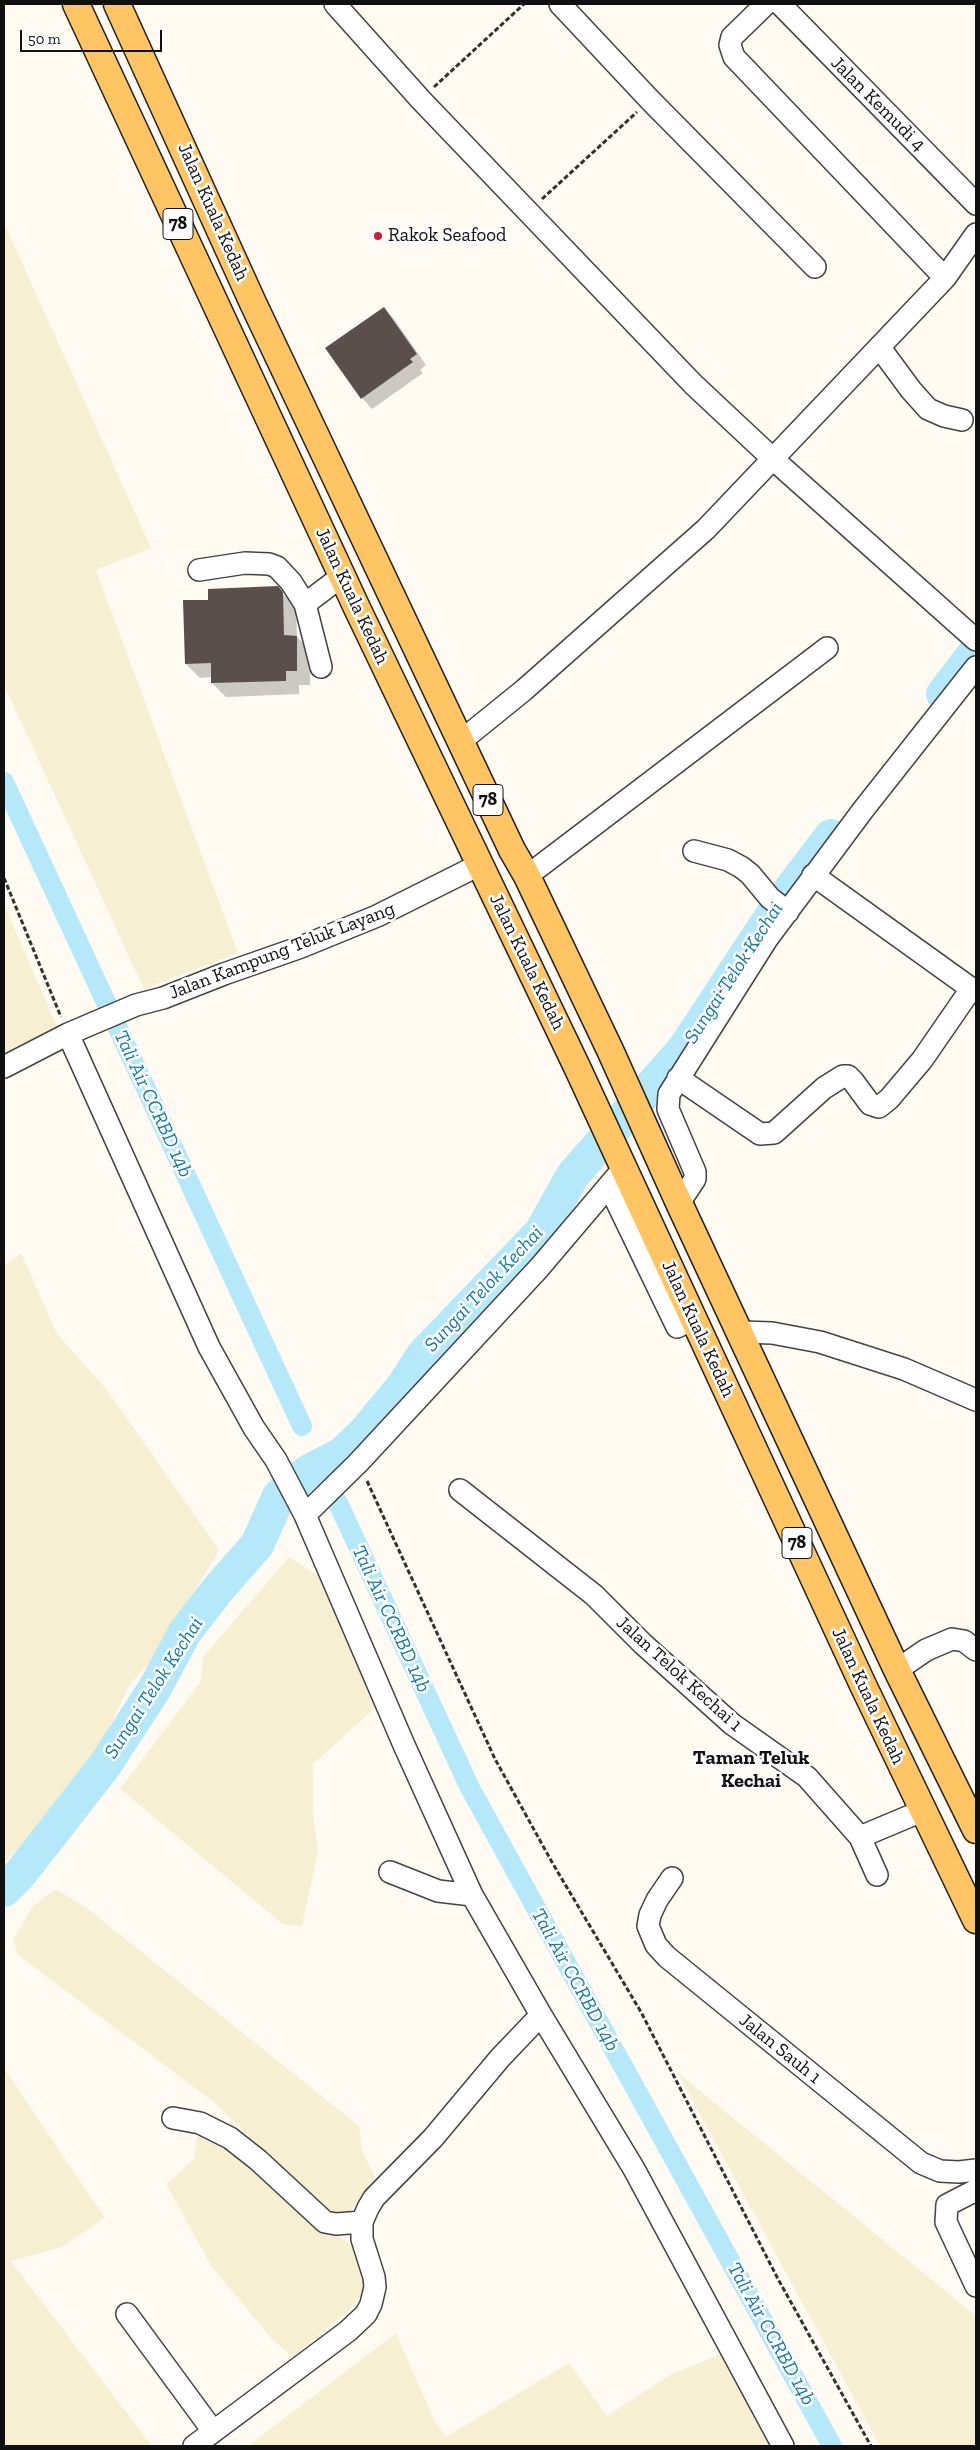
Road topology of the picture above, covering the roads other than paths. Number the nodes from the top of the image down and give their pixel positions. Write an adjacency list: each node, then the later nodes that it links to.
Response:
1 (76, 4): 8 (main road, Jalan Kuala Kedah / 78)
2 (117, 4): 7 (main road, Jalan Kuala Kedah / 78)
3 (335, 4): 15 (street)
4 (560, 4): 11 (street)
5 (766, 4): 12 (street)
6 (780, 4): 9 (street, Jalan Kemudi 4)
7 (164, 103): 8 (main road); 16 (main road, Jalan Kuala Kedah / 78)
8 (129, 121): 18 (main road, Jalan Kuala Kedah / 78)
9 (976, 204)
10 (976, 234): 12 (street)
11 (815, 267)
12 (945, 278): 13 (street)
13 (880, 348): 14 (street); 15 (street)
14 (962, 420)
15 (773, 459): 20 (street); 24 (street)
16 (370, 547): 18 (main road); 24 (main road, Jalan Kuala Kedah / 78)
17 (199, 570): 19 (street)
18 (342, 576): 19 (street); 26 (main road, Jalan Kuala Kedah / 78)
19 (305, 604): 22 (street)
20 (976, 640)
21 (826, 648): 28 (street)
22 (321, 667)
23 (976, 667): 27 (street)
24 (461, 742): 28 (main road, Jalan Kuala Kedah / 78)
25 (694, 850): 29 (street)
26 (479, 865): 31 (street, Jalan Kampung Teluk Layang); 34 (main road, Jalan Kuala Kedah / 78)
27 (813, 875): 29 (street); 30 (street)
28 (527, 876): 35 (main road, Jalan Kuala Kedah / 78)
29 (780, 906): 33 (street)
30 (974, 990): 33 (street)
31 (75, 1031): 32 (street, Jalan Kampung Teluk Layang); 39 (street)
32 (4, 1068)
33 (678, 1078): 35 (street)
34 (618, 1173): 39 (street); 42 (main road, Jalan Kuala Kedah / 78)
35 (679, 1203): 36 (main road, Jalan Kuala Kedah / 78)
36 (740, 1332): 37 (street); 41 (main road, Jalan Kuala Kedah / 78)
37 (976, 1400)
38 (460, 1490): 44 (street, Jalan Telok Kechai 1)
39 (300, 1507): 48 (street)
40 (976, 1650): 41 (street)
41 (897, 1670): 43 (main road, Jalan Kuala Kedah / 78)
42 (922, 1811): 44 (street); 49 (main road, Jalan Kuala Kedah / 78)
43 (976, 1830)
44 (860, 1837): 46 (street, Jalan Telok Kechai 1)
45 (390, 1872): 48 (street)
46 (877, 1875)
47 (672, 1878): 52 (street, Jalan Sauh 1)
48 (472, 1895): 50 (street)
49 (976, 1920)
50 (541, 2015): 54 (street); 59 (street)
51 (173, 2118): 54 (street)
52 (976, 2170)
53 (976, 2190): 55 (street)
54 (362, 2222): 57 (street)
55 (976, 2286)
56 (127, 2314): 57 (street)
57 (213, 2431): 58 (street)
58 (194, 2446)
59 (783, 2446)

